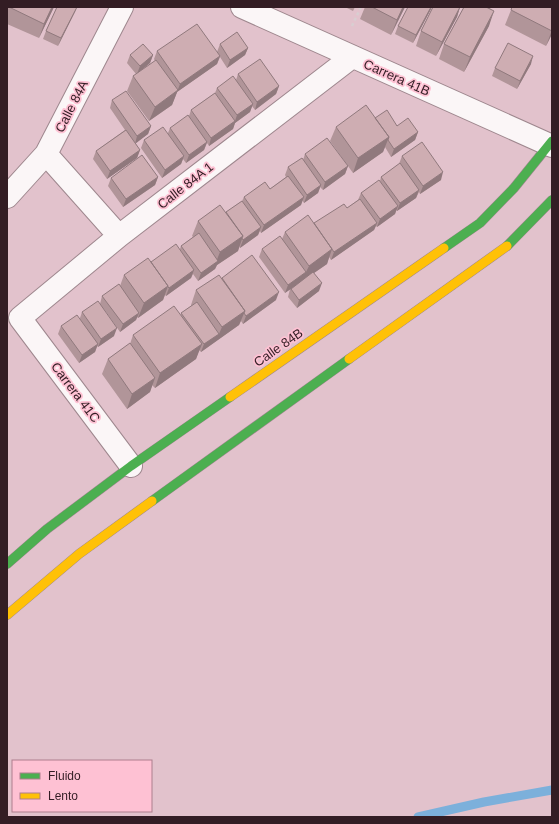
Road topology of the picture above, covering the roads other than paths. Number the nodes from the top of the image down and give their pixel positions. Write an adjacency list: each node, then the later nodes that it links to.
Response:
1 (122, 7): 5 (street, Calle 84A)
2 (242, 7): 3 (street, Carrera 41B)
3 (352, 56): 4 (street, Carrera 41B); 8 (street, Calle 84A 1)
4 (551, 144): 10 (street, Calle 84B)
5 (46, 154): 6 (street, Calle 84A); 8 (street)
6 (7, 197)
7 (552, 200): 12 (street)
8 (119, 236): 9 (street, Calle 84A 1)
9 (20, 318): 10 (street, Carrera 41C)
10 (131, 466): 11 (street, Calle 84B)
11 (7, 564)
12 (7, 615)

